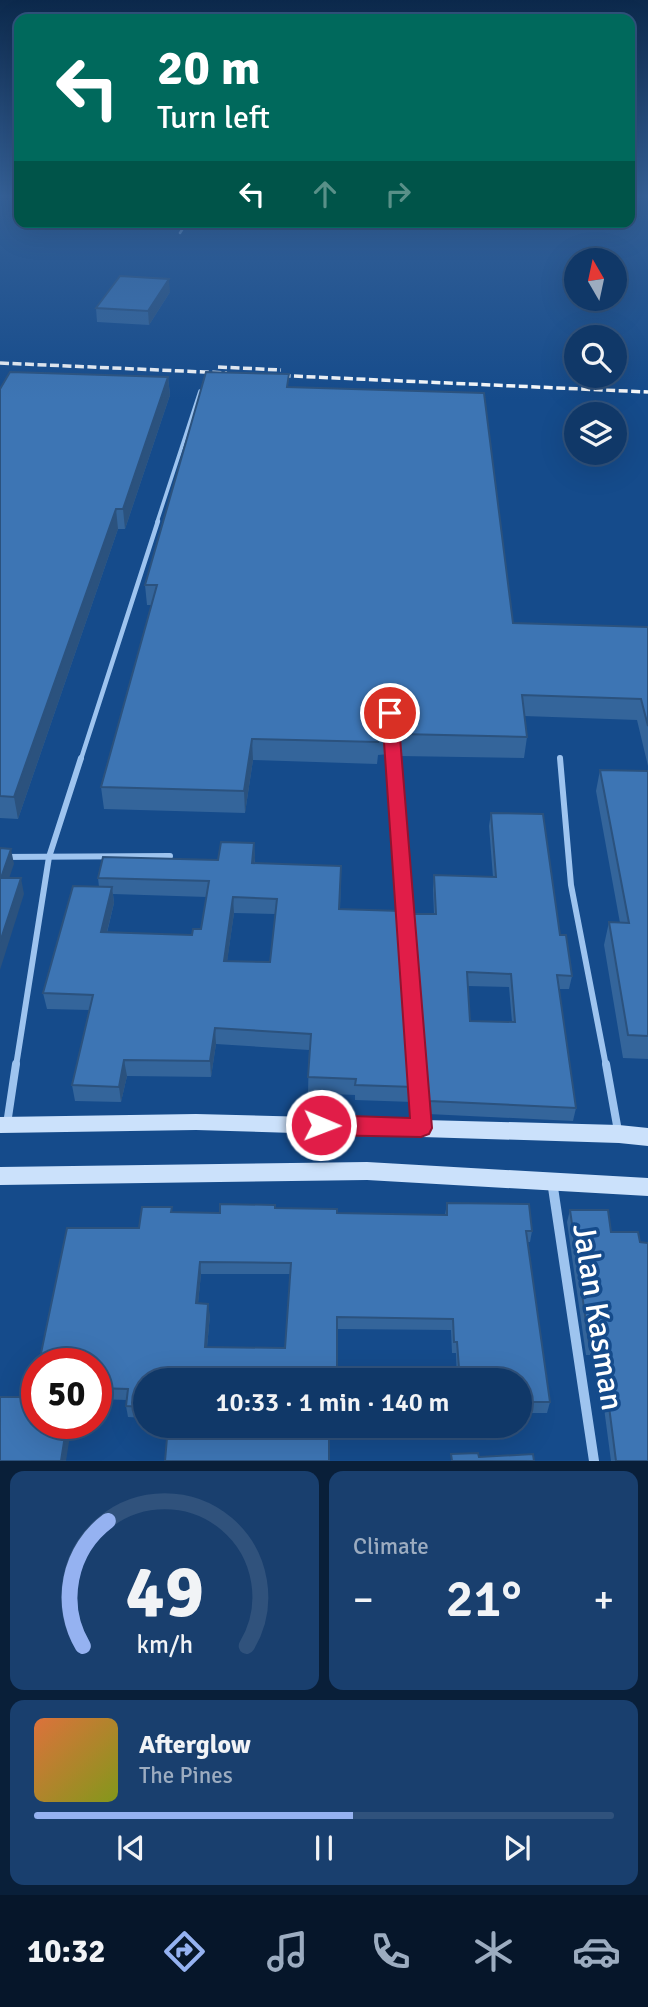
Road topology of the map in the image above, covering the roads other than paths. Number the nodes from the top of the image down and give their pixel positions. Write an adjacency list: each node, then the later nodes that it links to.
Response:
1 (200, 391): 6 (lane)
2 (390, 713): 8 (lane)
3 (559, 758): 9 (lane)
4 (0, 856): 6 (lane)
5 (170, 856): 6 (lane)
6 (49, 857): 7 (lane)
7 (4, 1124): 8 (main road)
8 (421, 1128): 9 (main road)
9 (619, 1134): 10 (main road)
10 (648, 1137)
11 (0, 1176): 12 (main road)
12 (552, 1181): 13 (main road); 14 (street, Jalan Kasman)
13 (648, 1187)
14 (594, 1461)

